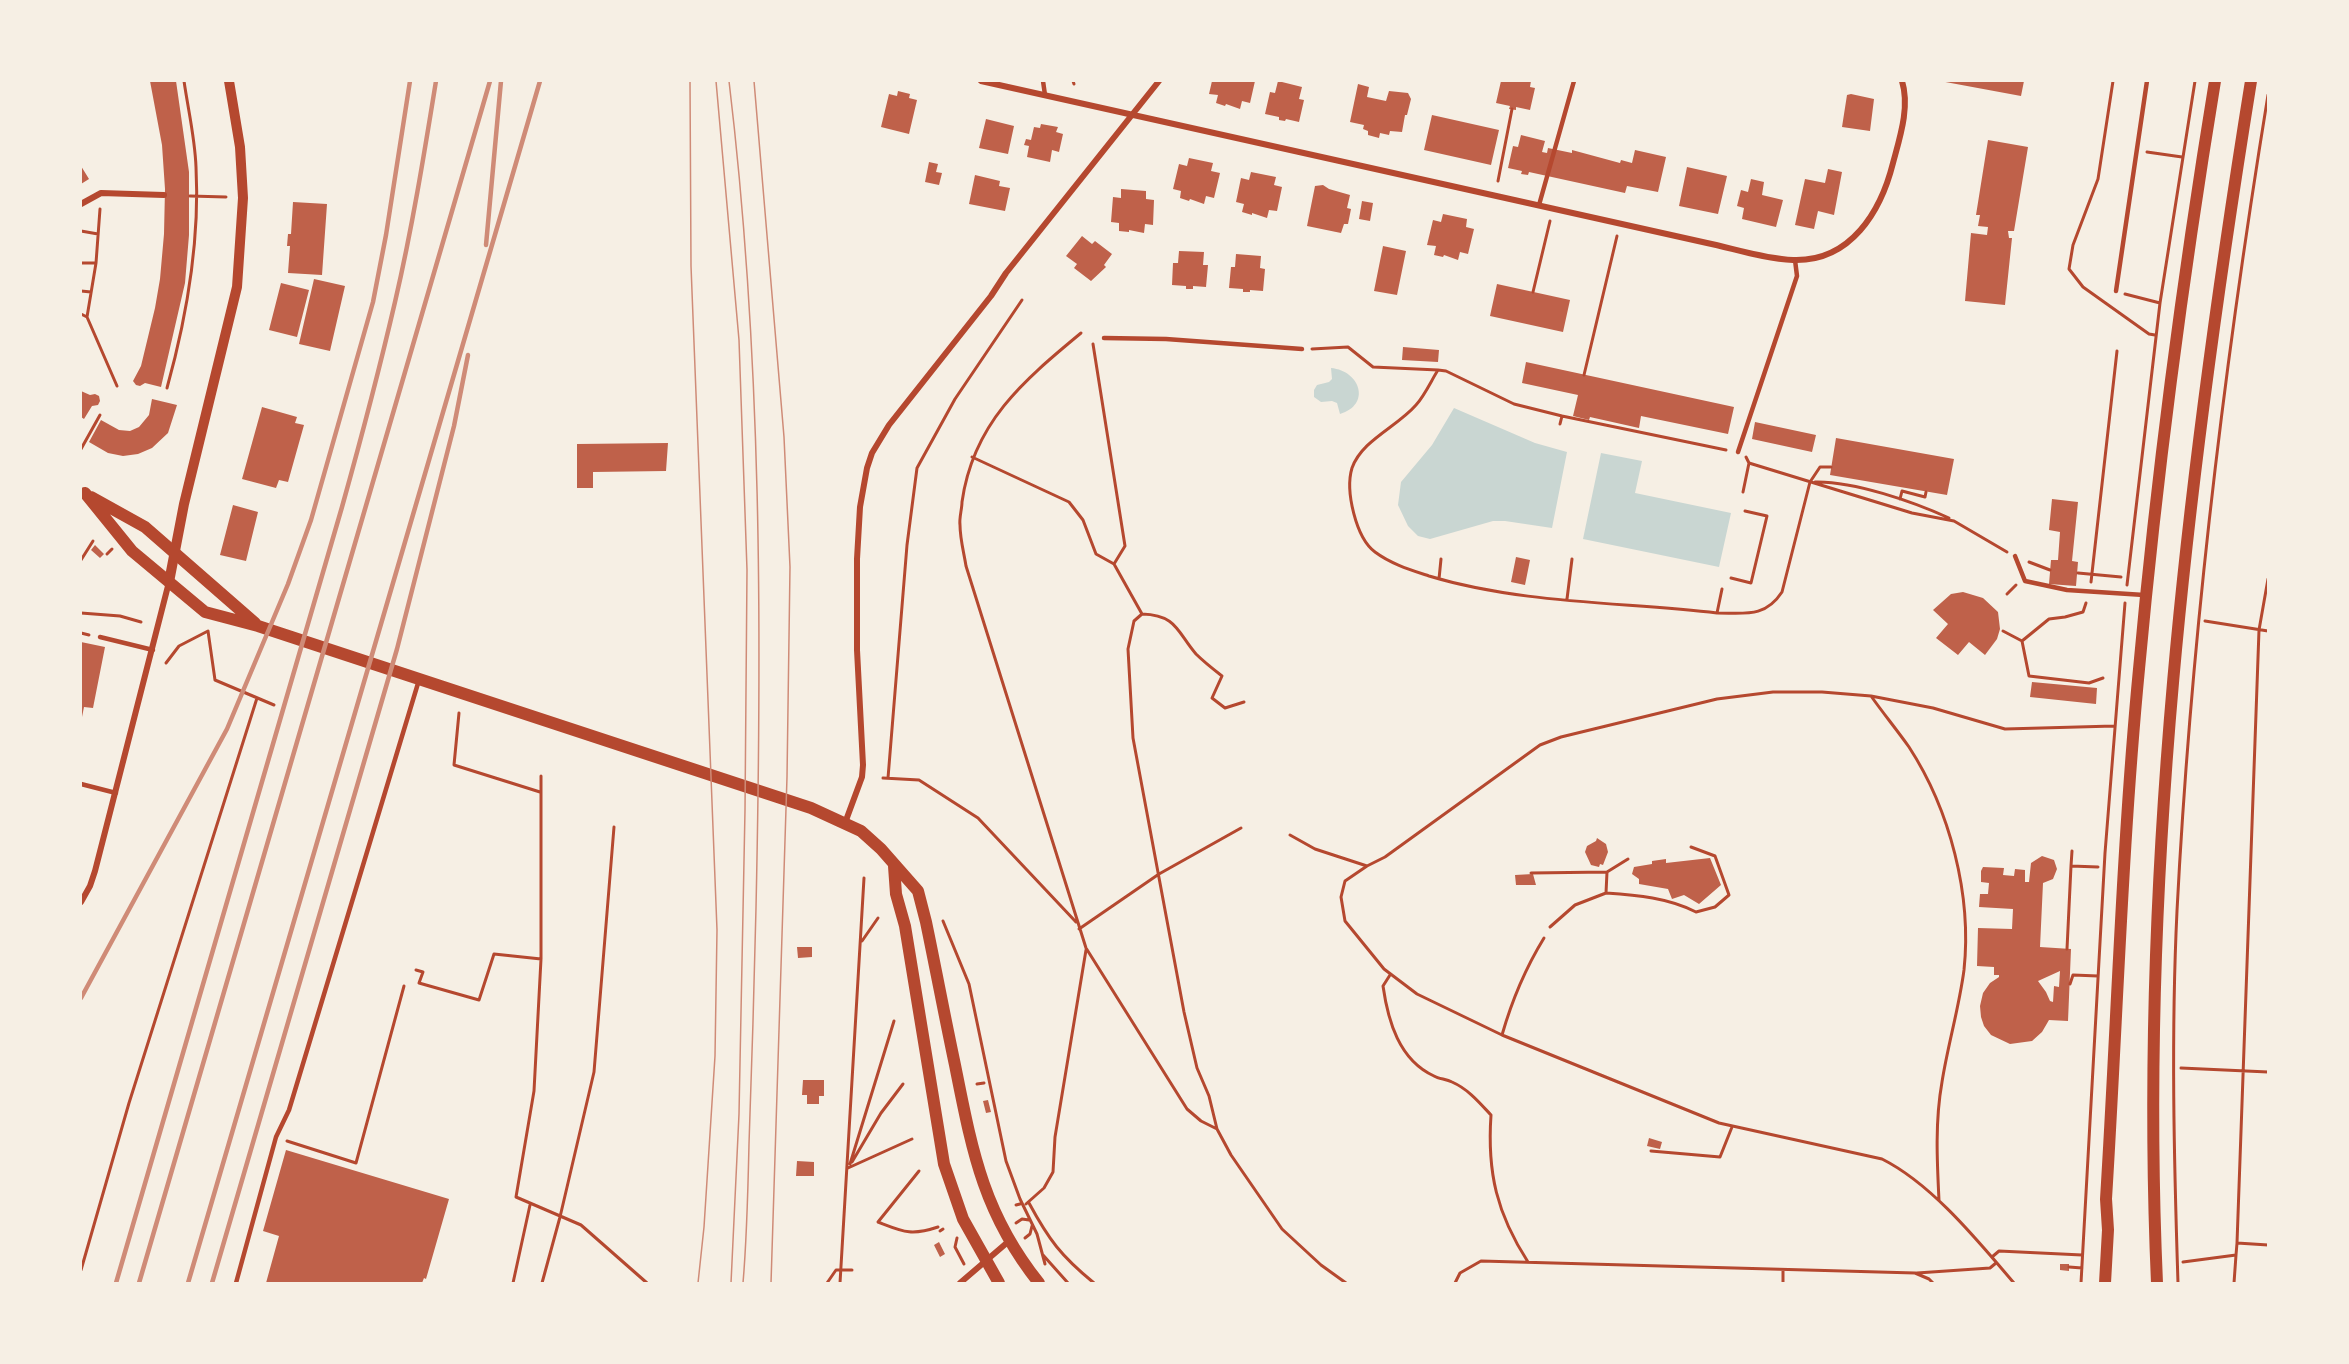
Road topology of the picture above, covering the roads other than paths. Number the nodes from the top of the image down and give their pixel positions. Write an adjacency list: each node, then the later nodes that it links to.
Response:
1 (229, 81): 21 (street)
2 (981, 81): 10 (street)
3 (1043, 81): 10 (lane)
4 (1159, 81): 11 (street)
5 (1574, 81): 14 (lane)
6 (1902, 81): 15 (street)
7 (2147, 81): 16 (lane)
8 (2215, 81): 24 (main road)
9 (2251, 81): 41 (main road)
10 (1045, 95): 11 (street)
11 (1132, 115): 14 (street); 31 (street)
12 (164, 195): 13 (street)
13 (81, 204)
14 (1539, 205): 15 (street)
15 (1795, 260): 19 (lane)
16 (2116, 291)
17 (1104, 338): 18 (lane)
18 (1302, 349)
19 (1738, 452)
20 (83, 491): 21 (main road); 23 (main road)
21 (174, 553): 23 (street); 25 (main road)
22 (2015, 556): 24 (lane)
23 (169, 582): 25 (main road); 27 (street)
24 (2146, 595): 40 (main road)
25 (258, 626): 28 (main road)
26 (100, 638): 27 (lane)
27 (153, 650): 30 (street)
28 (419, 680): 31 (main road); 36 (lane)
29 (81, 784): 30 (lane)
30 (116, 793): 33 (street)
31 (845, 822): 32 (main road)
32 (894, 866): 34 (main road); 35 (main road)
33 (81, 902)
34 (1009, 1241): 35 (street); 39 (main road)
35 (985, 1261): 37 (street); 38 (main road)
36 (236, 1283)
37 (960, 1283)
38 (999, 1283)
39 (1039, 1283)
40 (2105, 1283)
41 (2157, 1283)

